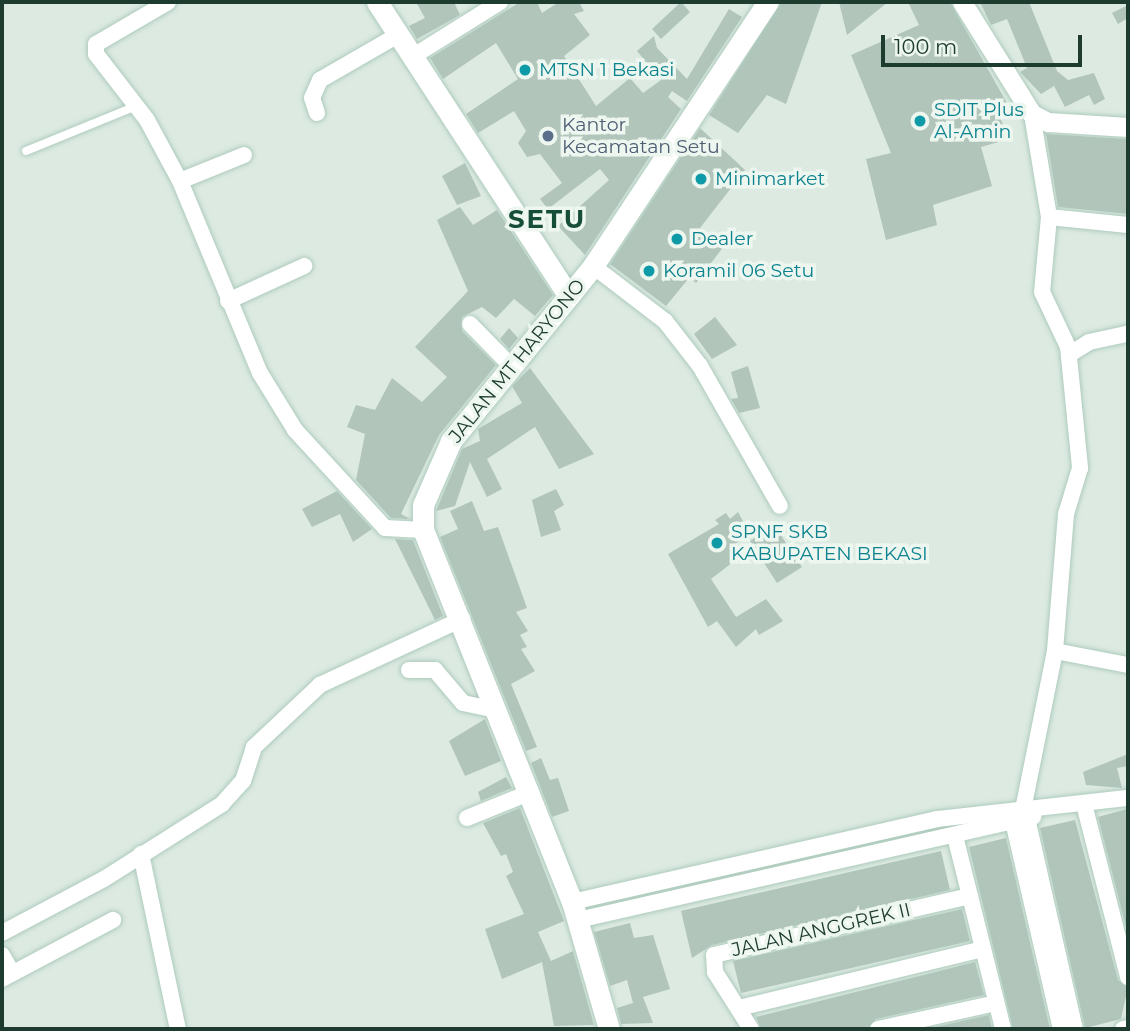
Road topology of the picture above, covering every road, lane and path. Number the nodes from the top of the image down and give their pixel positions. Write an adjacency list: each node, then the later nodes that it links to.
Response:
1 (167, 2): 8 (street)
2 (377, 2): 6 (main road)
3 (500, 2): 7 (street)
4 (768, 2): 18 (main road, JALAN MT HARYONO)
5 (962, 2): 10 (street)
6 (398, 35): 7 (main road); 9 (street)
7 (412, 57): 19 (main road)
8 (136, 106): 12 (lane); 14 (street)
9 (317, 113)
10 (1032, 114): 11 (street); 15 (street)
11 (1128, 127)
12 (26, 151)
13 (244, 155): 14 (street)
14 (180, 181): 20 (street)
15 (1049, 217): 16 (street); 23 (street)
16 (1128, 225)
17 (304, 266): 20 (street)
18 (593, 266): 19 (main road, JALAN MT HARYONO); 25 (street)
19 (569, 296): 24 (main road, JALAN MT HARYONO)
20 (228, 301): 26 (street)
21 (470, 324): 24 (street)
22 (1128, 334): 23 (street)
23 (1070, 354): 28 (street)
24 (510, 366): 26 (main road, JALAN MT HARYONO)
25 (780, 506)
26 (423, 530): 27 (main road)
27 (462, 619): 31 (main road); 40 (street)
28 (1055, 651): 29 (street); 35 (street)
29 (1128, 665)
30 (409, 670): 31 (street)
31 (497, 710): 32 (main road)
32 (531, 792): 37 (street); 42 (main road)
33 (1127, 796): 34 (street)
34 (1084, 804): 36 (street); 48 (street)
35 (1017, 806): 36 (street); 38 (street); 42 (street)
36 (1043, 809): 38 (street)
37 (467, 818)
38 (1020, 824): 39 (street); 56 (street); 57 (street)
39 (955, 836): 41 (street); 42 (street)
40 (141, 854): 44 (street); 51 (street)
41 (970, 896): 45 (street); 50 (street, JALAN ANGGREK II)
42 (575, 911): 52 (main road)
43 (113, 920): 47 (street)
44 (2, 933)
45 (983, 949): 49 (street); 50 (street)
46 (2, 955): 47 (street)
47 (7, 975)
48 (1128, 977)
49 (996, 1003): 54 (street); 55 (street)
50 (739, 1008): 53 (street, JALAN ANGGREK II)
51 (178, 1029)
52 (609, 1029)
53 (751, 1029)
54 (878, 1029)
55 (1003, 1029)
56 (1061, 1029)
57 (1075, 1029)

